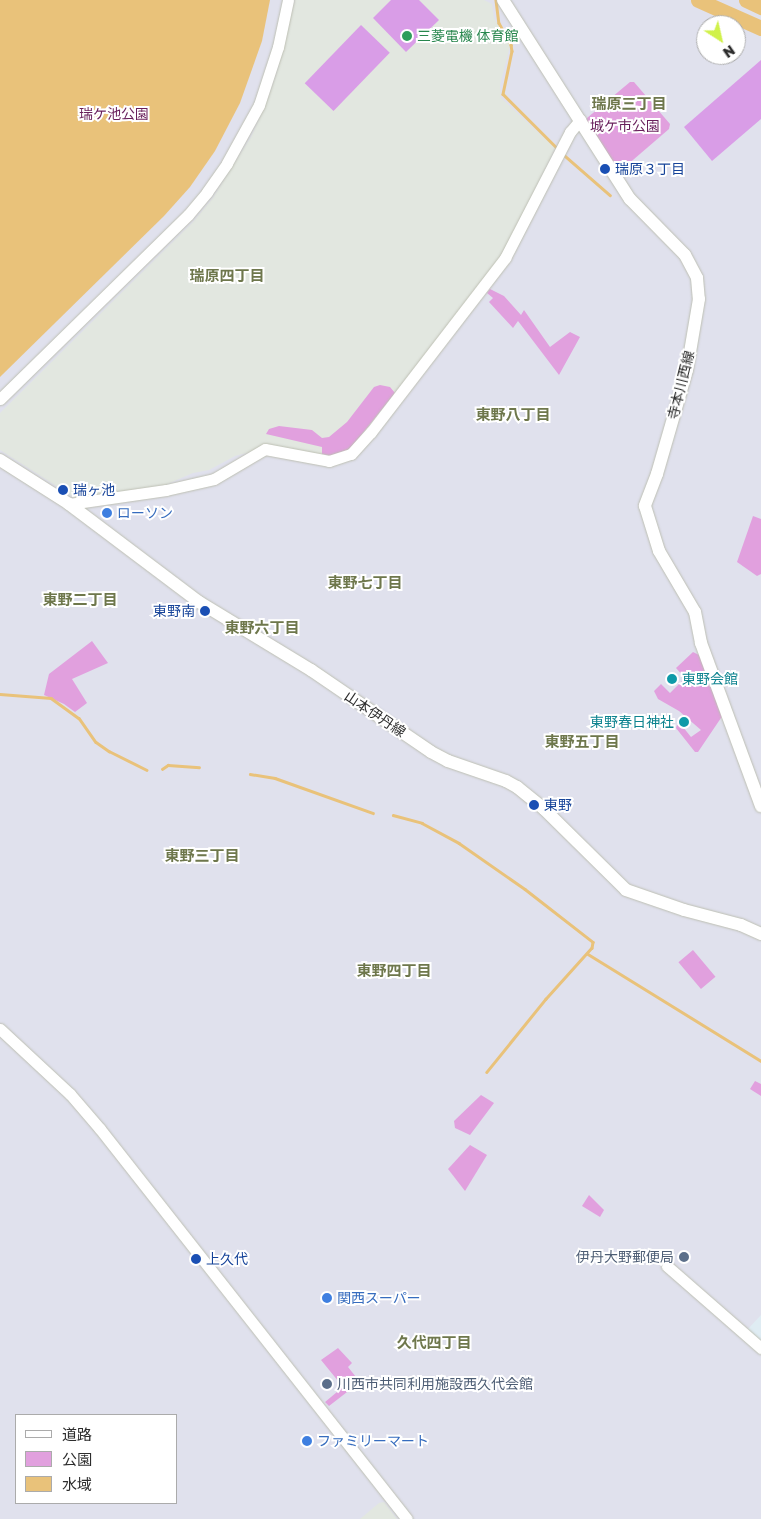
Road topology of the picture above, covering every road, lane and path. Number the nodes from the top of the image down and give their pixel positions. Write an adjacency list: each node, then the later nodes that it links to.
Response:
1 (288, 0): 4 (street)
2 (503, 1): 3 (main road, 寺本川西線)
3 (580, 120): 6 (street); 7 (main road, 寺本川西線)
4 (0, 400)
5 (0, 460): 6 (main road, 山本伊丹線)
6 (69, 504): 8 (main road, 山本伊丹線)
7 (761, 806)
8 (761, 934)
9 (0, 1029): 12 (street)
10 (667, 1266): 11 (street)
11 (761, 1348)
12 (407, 1519)

